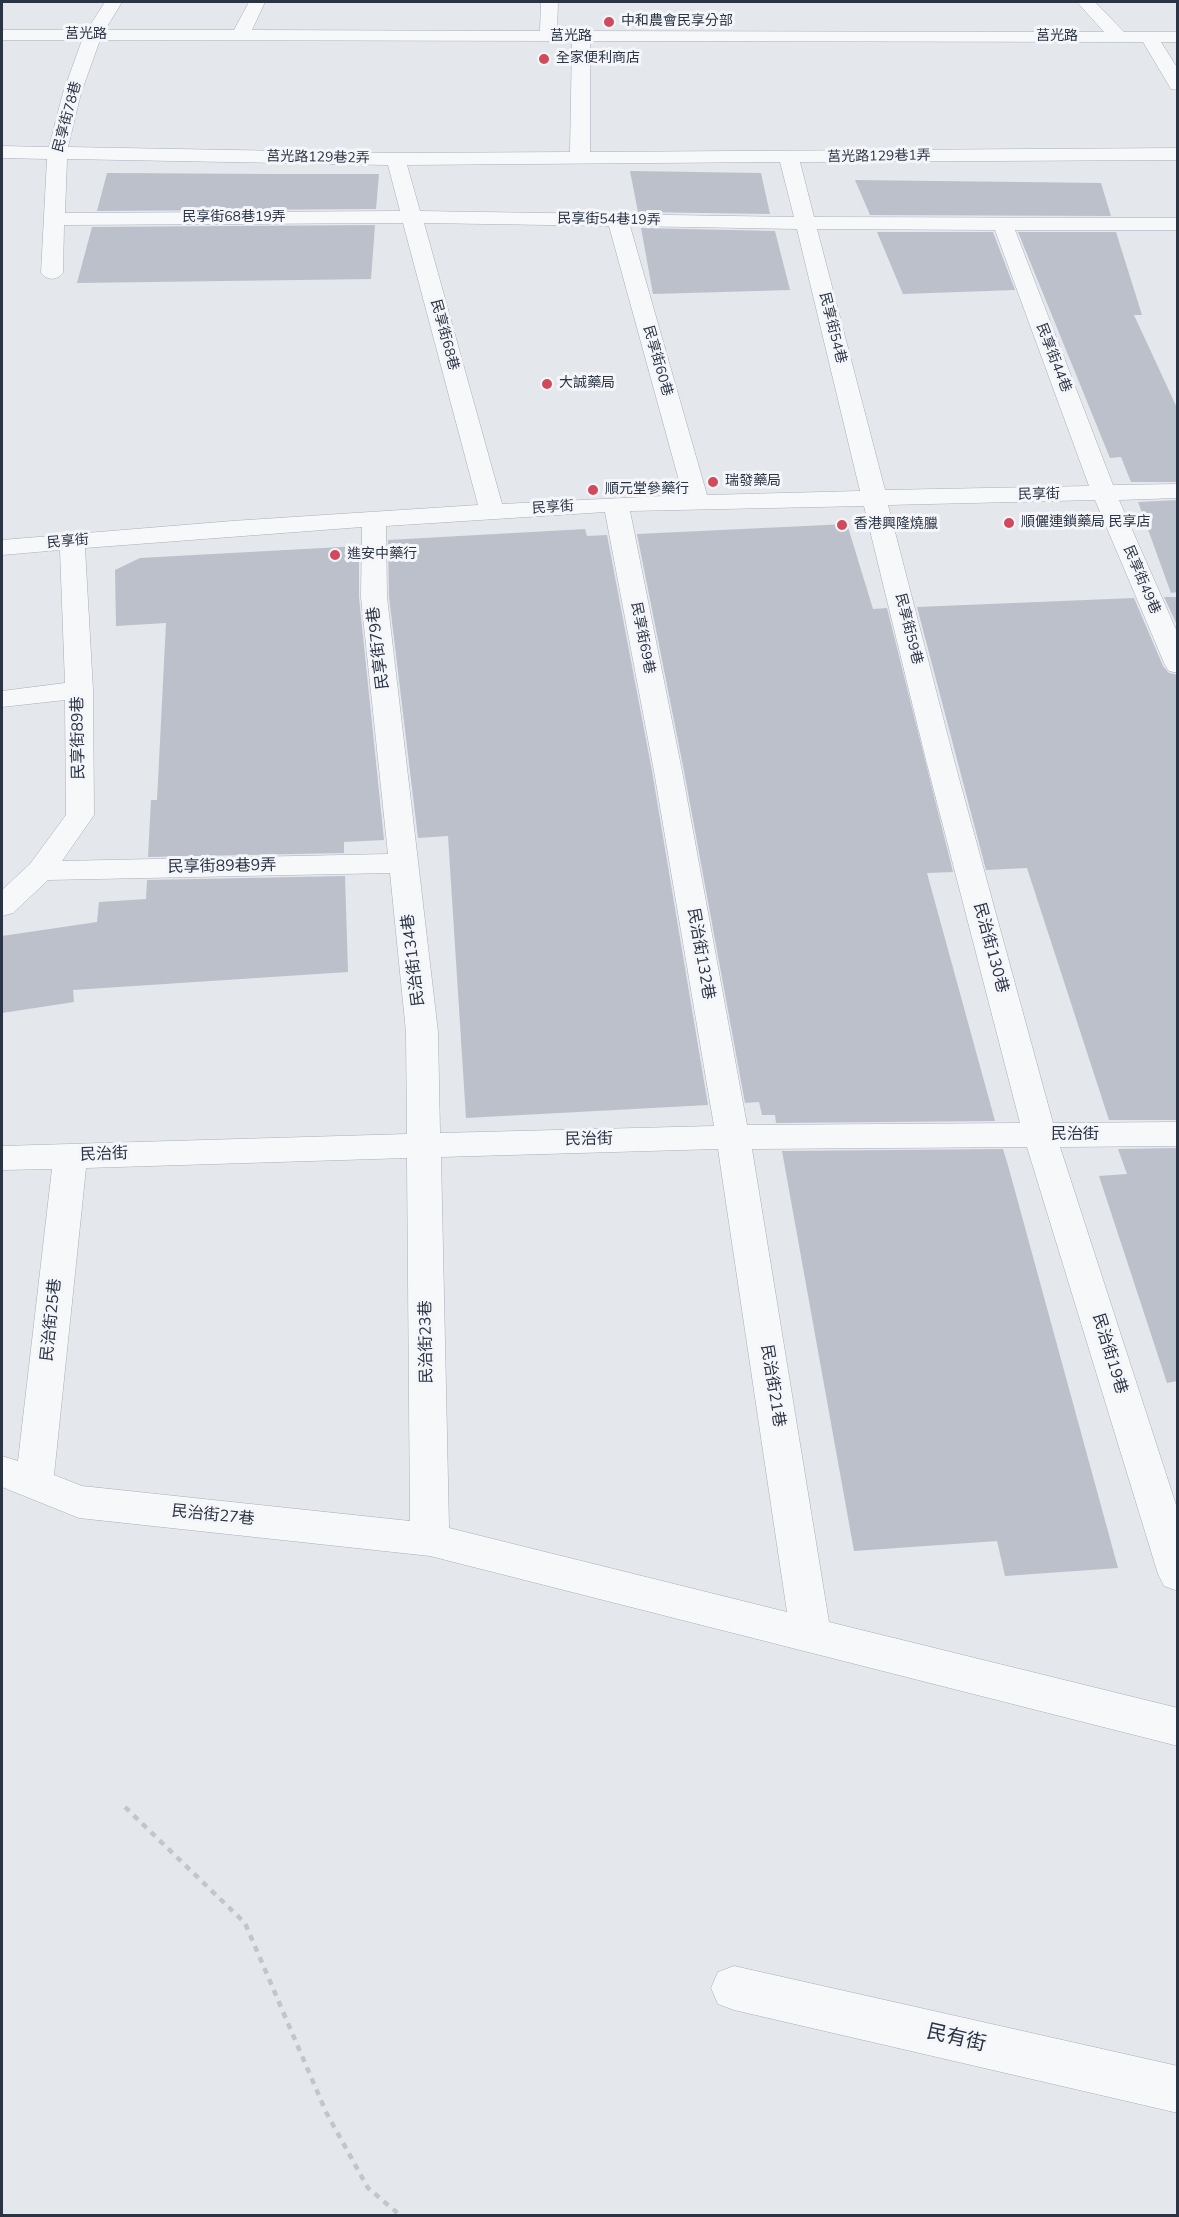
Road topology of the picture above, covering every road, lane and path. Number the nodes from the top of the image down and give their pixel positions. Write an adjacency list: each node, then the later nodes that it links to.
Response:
1 (113, 2): 6 (street, 民享街78巷)
2 (257, 2): 7 (street)
3 (550, 2): 8 (street)
4 (1086, 2): 10 (street)
5 (2, 35): 6 (street, 莒光路)
6 (93, 35): 7 (street, 莒光路); 15 (street, 民享街78巷)
7 (240, 36): 8 (street, 莒光路)
8 (548, 37): 9 (street, 莒光路)
9 (581, 37): 10 (street, 莒光路); 17 (street)
10 (1119, 37): 11 (street, 莒光路)
11 (1149, 37): 12 (street, 莒光路); 13 (street)
12 (1178, 37)
13 (1178, 85)
14 (2, 152): 15 (street, 莒光路129巷2弄)
15 (57, 153): 19 (street, 莒光路129巷2弄); 21 (street, 民享街78巷)
16 (1178, 154): 18 (street, 莒光路129巷1弄)
17 (580, 158): 18 (street, 莒光路129巷1弄); 19 (street, 莒光路129巷2弄)
18 (789, 158): 24 (street, 民享街54巷)
19 (396, 159): 20 (street, 民享街68巷)
20 (412, 217): 21 (street, 民享街68巷19弄); 22 (street, 民享街54巷19弄); 32 (street, 民享街68巷)
21 (55, 219): 26 (street, 民享街78巷)
22 (618, 220): 24 (street, 民享街54巷19弄); 30 (street, 民享街60巷)
23 (1002, 222): 24 (street, 民享街54巷19弄); 25 (street, 民享街54巷19弄); 28 (street, 民享街44巷)
24 (805, 223): 29 (street, 民享街54巷)
25 (1178, 224)
26 (52, 273)
27 (1178, 491): 28 (street, 民享街)
28 (1104, 494): 29 (street, 民享街); 36 (street, 民享街49巷)
29 (876, 499): 30 (street, 民享街); 39 (street, 民享街59巷)
30 (697, 502): 31 (street, 民享街)
31 (616, 504): 32 (street, 民享街); 40 (street, 民享街69巷)
32 (492, 512): 33 (street, 民享街)
33 (374, 519): 34 (street, 民享街); 41 (street, 民享街79巷)
34 (72, 541): 35 (street, 民享街); 37 (street, 民享街89巷)
35 (2, 547)
36 (1178, 665)
37 (79, 690): 38 (street); 43 (street, 民享街89巷)
38 (2, 699)
39 (940, 760): 46 (street, 民治街130巷)
40 (668, 771): 47 (street, 民治街132巷)
41 (394, 776): 42 (street, 民治街134巷)
42 (403, 863): 43 (street, 民享街89巷9弄); 48 (street, 民治街134巷)
43 (40, 871): 44 (street, 民享街89巷)
44 (2, 906)
45 (1178, 1134): 46 (street, 民治街)
46 (1040, 1135): 47 (street, 民治街); 53 (street, 民治街19巷)
47 (733, 1137): 48 (street, 民治街); 54 (street, 民治街21巷)
48 (425, 1144): 49 (street, 民治街); 52 (street, 民治街23巷)
49 (70, 1156): 50 (street, 民治街); 51 (street, 民治街25巷)
50 (2, 1158)
51 (18, 1477): 52 (street, 民治街27巷)
52 (430, 1540): 54 (street, 民治街27巷)
53 (1178, 1574)
54 (811, 1635): 55 (street, 民治街27巷)
55 (1178, 1727)
56 (124, 1807): 59 (path)
57 (734, 1988): 58 (street, 民有街)
58 (1178, 2090)
59 (401, 2216)

